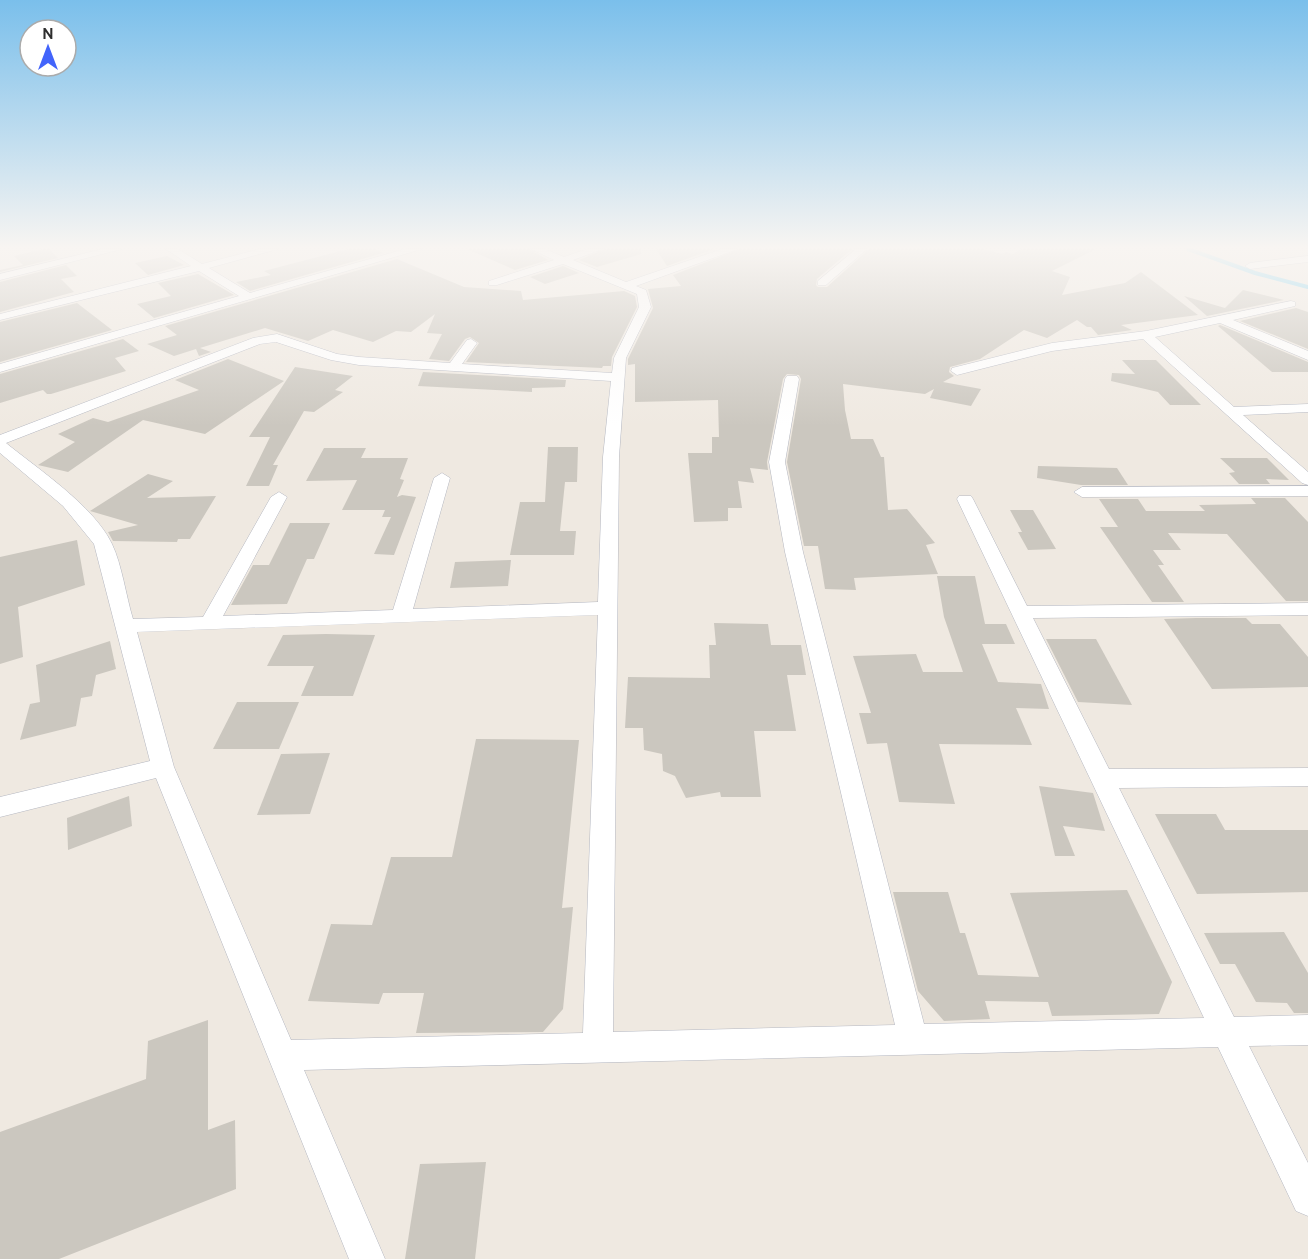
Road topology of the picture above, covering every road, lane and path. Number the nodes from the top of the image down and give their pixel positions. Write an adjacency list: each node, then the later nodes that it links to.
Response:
1 (37, 308): 5 (street)
2 (210, 308): 11 (street)
3 (645, 308): 13 (street)
4 (1273, 308): 6 (street)
5 (0, 317)
6 (1221, 319): 7 (street); 9 (street)
7 (1146, 334): 12 (street); 16 (street)
8 (471, 343): 10 (street)
9 (1308, 356)
10 (453, 367): 13 (street); 17 (street)
11 (0, 368)
12 (957, 370)
13 (616, 377): 25 (street)
14 (792, 379): 37 (street)
15 (1308, 408): 16 (street)
16 (1231, 411): 20 (street)
17 (0, 440)
18 (0, 445): 30 (street)
19 (442, 478): 28 (street)
20 (1308, 480)
21 (1308, 490): 22 (street)
22 (1082, 492)
23 (279, 497): 29 (street)
24 (965, 499): 27 (street)
25 (608, 608): 28 (street); 38 (street)
26 (1308, 609): 27 (street)
27 (1020, 612): 33 (street)
28 (401, 616): 29 (street)
29 (210, 622): 30 (street)
30 (126, 626): 31 (street)
31 (163, 767): 34 (street); 39 (street)
32 (1308, 777): 33 (street)
33 (1102, 779): 36 (street)
34 (0, 807)
35 (1308, 1030): 36 (street)
36 (1226, 1032): 37 (street); 40 (street)
37 (913, 1040): 38 (street)
38 (598, 1047): 39 (street)
39 (282, 1055): 41 (street)
40 (1308, 1199)
41 (367, 1259)

